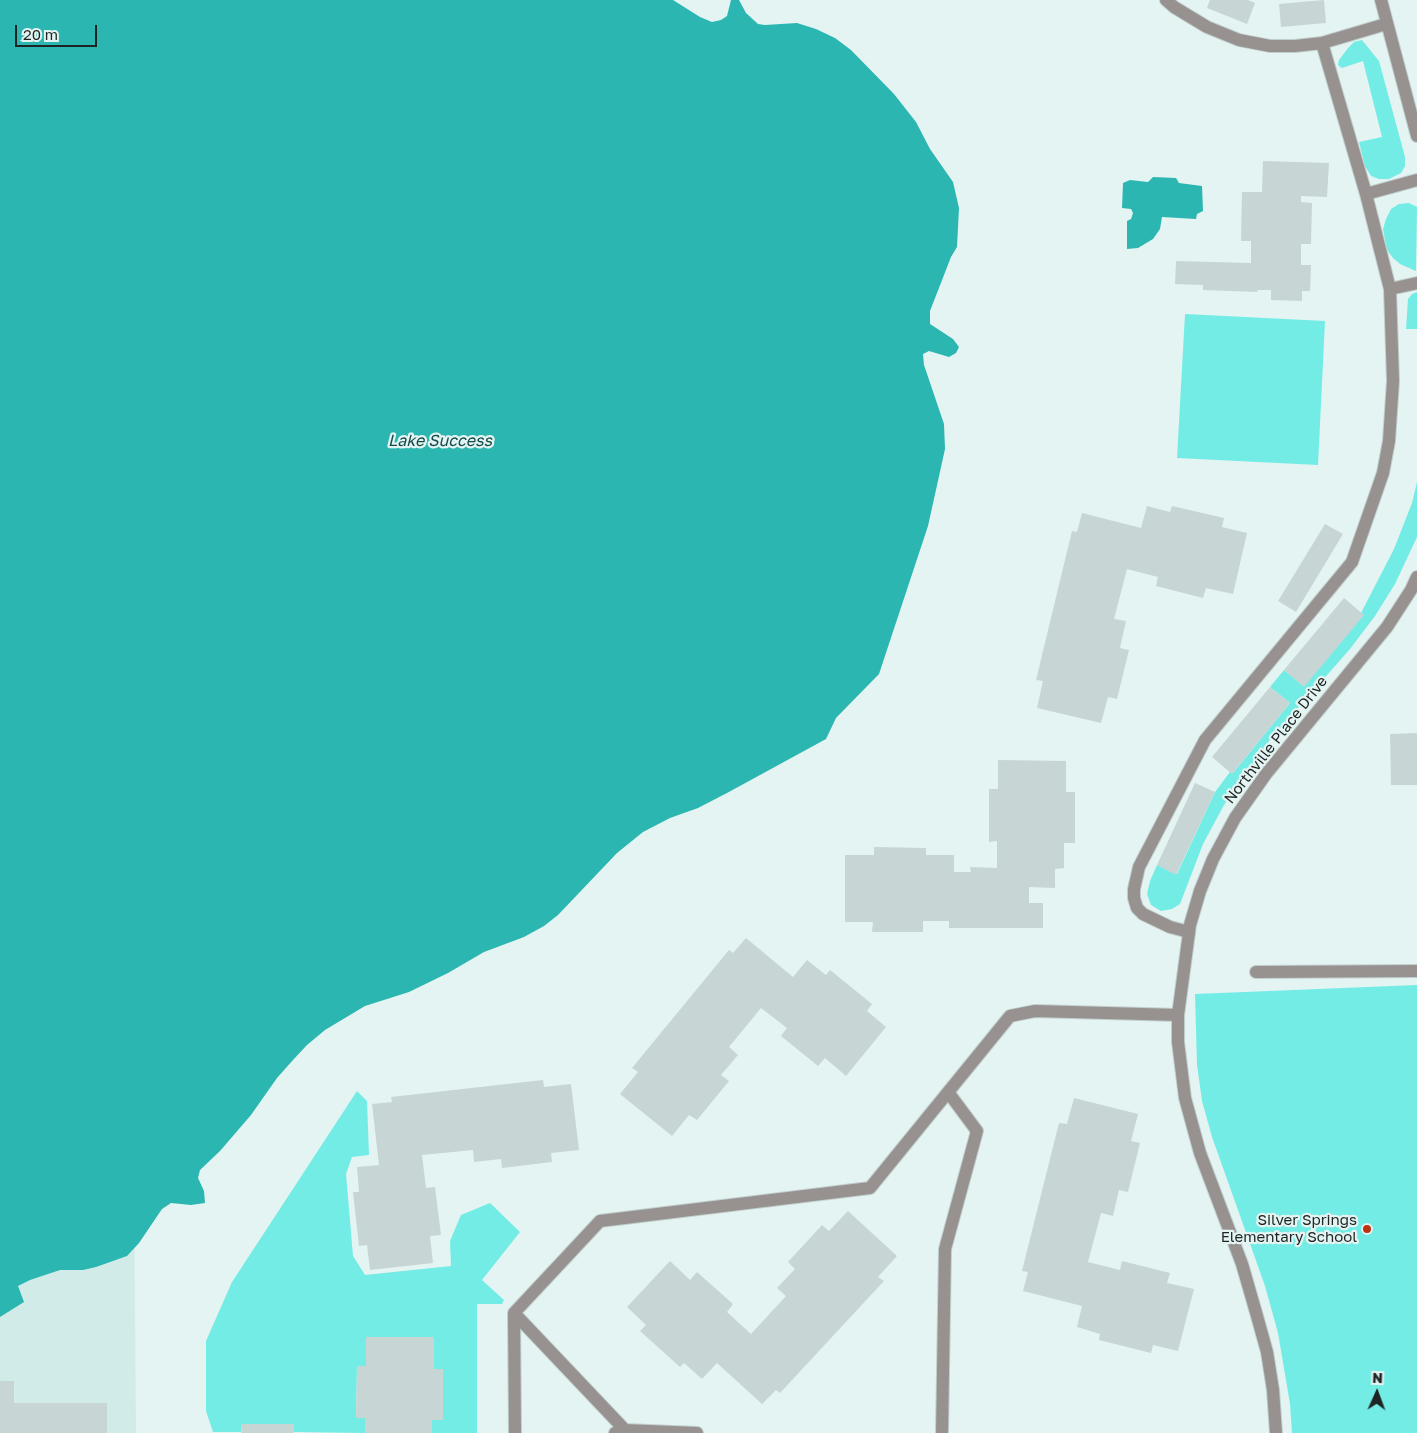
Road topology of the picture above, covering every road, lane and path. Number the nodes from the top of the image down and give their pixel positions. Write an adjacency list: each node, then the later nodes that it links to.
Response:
1 (1166, 0): 4 (street)
2 (1381, 0): 3 (street)
3 (1386, 24): 4 (street); 5 (street)
4 (1322, 43): 8 (street)
5 (1412, 97): 6 (street)
6 (1417, 136)
7 (1417, 180): 8 (street)
8 (1366, 194): 10 (street)
9 (1417, 283): 10 (street)
10 (1390, 289): 12 (street)
11 (1417, 577): 12 (street, Northville Place Drive)
12 (1189, 932): 15 (street, Northville Place Drive)
13 (1256, 972): 14 (street)
14 (1417, 972)
15 (1178, 1015): 16 (street); 22 (street, Northville Place Drive)
16 (948, 1092): 17 (street); 21 (street)
17 (514, 1313): 18 (street); 19 (street)
18 (620, 1431): 20 (street)
19 (515, 1433)
20 (697, 1433)
21 (942, 1433)
22 (1276, 1433)

